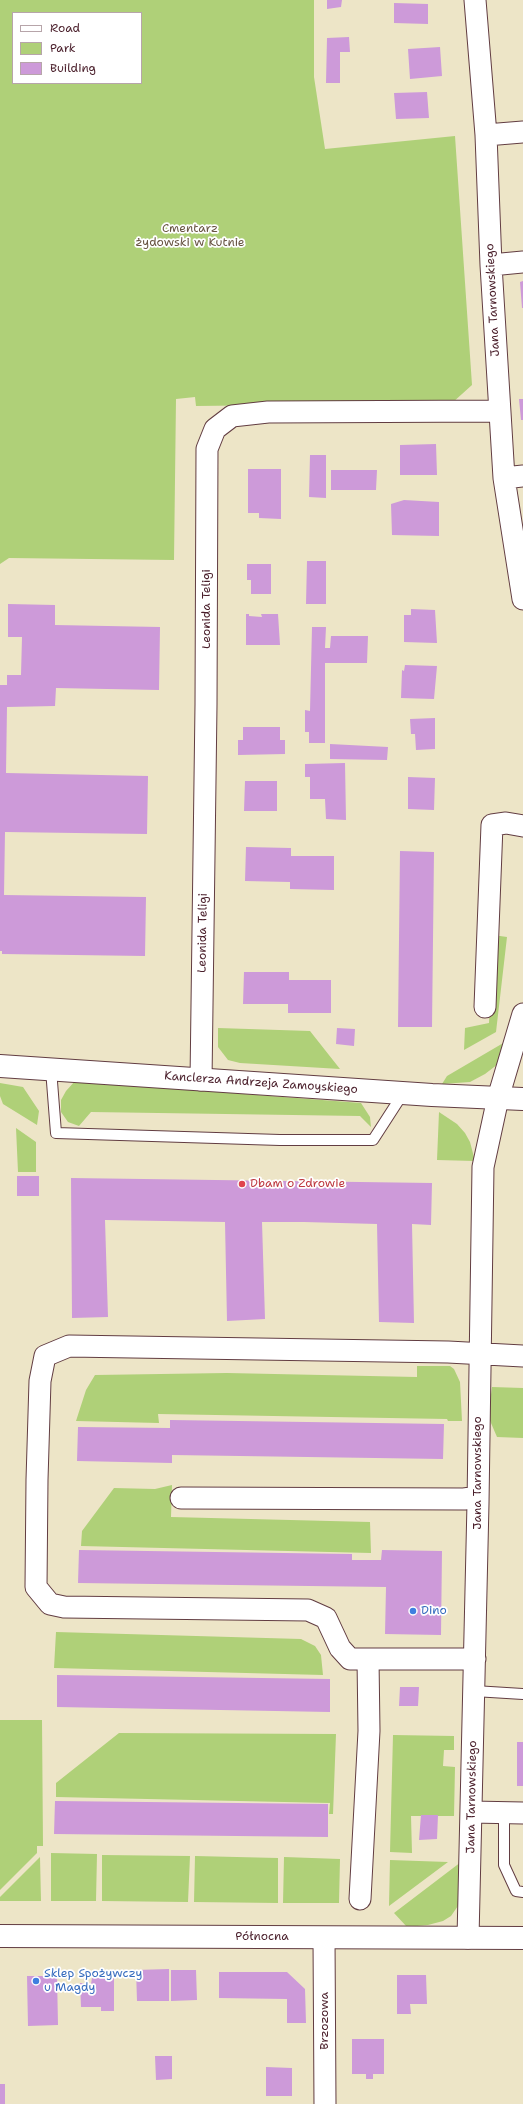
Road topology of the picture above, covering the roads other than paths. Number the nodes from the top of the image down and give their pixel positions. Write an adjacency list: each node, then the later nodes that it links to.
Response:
1 (475, 0): 3 (street, Jana Tarnowskiego)
2 (523, 132): 3 (street)
3 (486, 135): 5 (street, Jana Tarnowskiego)
4 (523, 262): 5 (street)
5 (491, 265): 6 (street, Jana Tarnowskiego)
6 (499, 410): 7 (street, Jana Tarnowskiego); 14 (street, Leonida Teligi)
7 (514, 477): 8 (street, Jana Tarnowskiego)
8 (523, 599)
9 (523, 826): 10 (street)
10 (485, 1007)
11 (523, 1014): 16 (street, Jana Tarnowskiego)
12 (0, 1066): 13 (street, Kanclerza Andrzeja Zamoyskiego)
13 (51, 1069): 14 (street, Kanclerza Andrzeja Zamoyskiego); 15 (lane)
14 (201, 1080): 15 (street, Kanclerza Andrzeja Zamoyskiego)
15 (404, 1092): 16 (street, Kanclerza Andrzeja Zamoyskiego)
16 (498, 1098): 17 (street, Kanclerza Andrzeja Zamoyskiego); 18 (street, Jana Tarnowskiego)
17 (523, 1099)
18 (480, 1354): 19 (street); 20 (street, Jana Tarnowskiego); 22 (street)
19 (523, 1356)
20 (478, 1497): 21 (street); 23 (street, Jana Tarnowskiego)
21 (181, 1498)
22 (368, 1659): 23 (street); 29 (street)
23 (475, 1659): 24 (street, Jana Tarnowskiego)
24 (474, 1691): 25 (lane); 26 (street, Jana Tarnowskiego)
25 (523, 1694)
26 (471, 1812): 27 (street); 32 (street, Jana Tarnowskiego)
27 (513, 1812): 28 (lane)
28 (523, 1892)
29 (360, 1899)
30 (0, 1936): 31 (street, Północna)
31 (324, 1938): 32 (street, Północna); 34 (street, Brzozowa)
32 (468, 1938): 33 (street, Północna)
33 (523, 1938)
34 (325, 2104)

